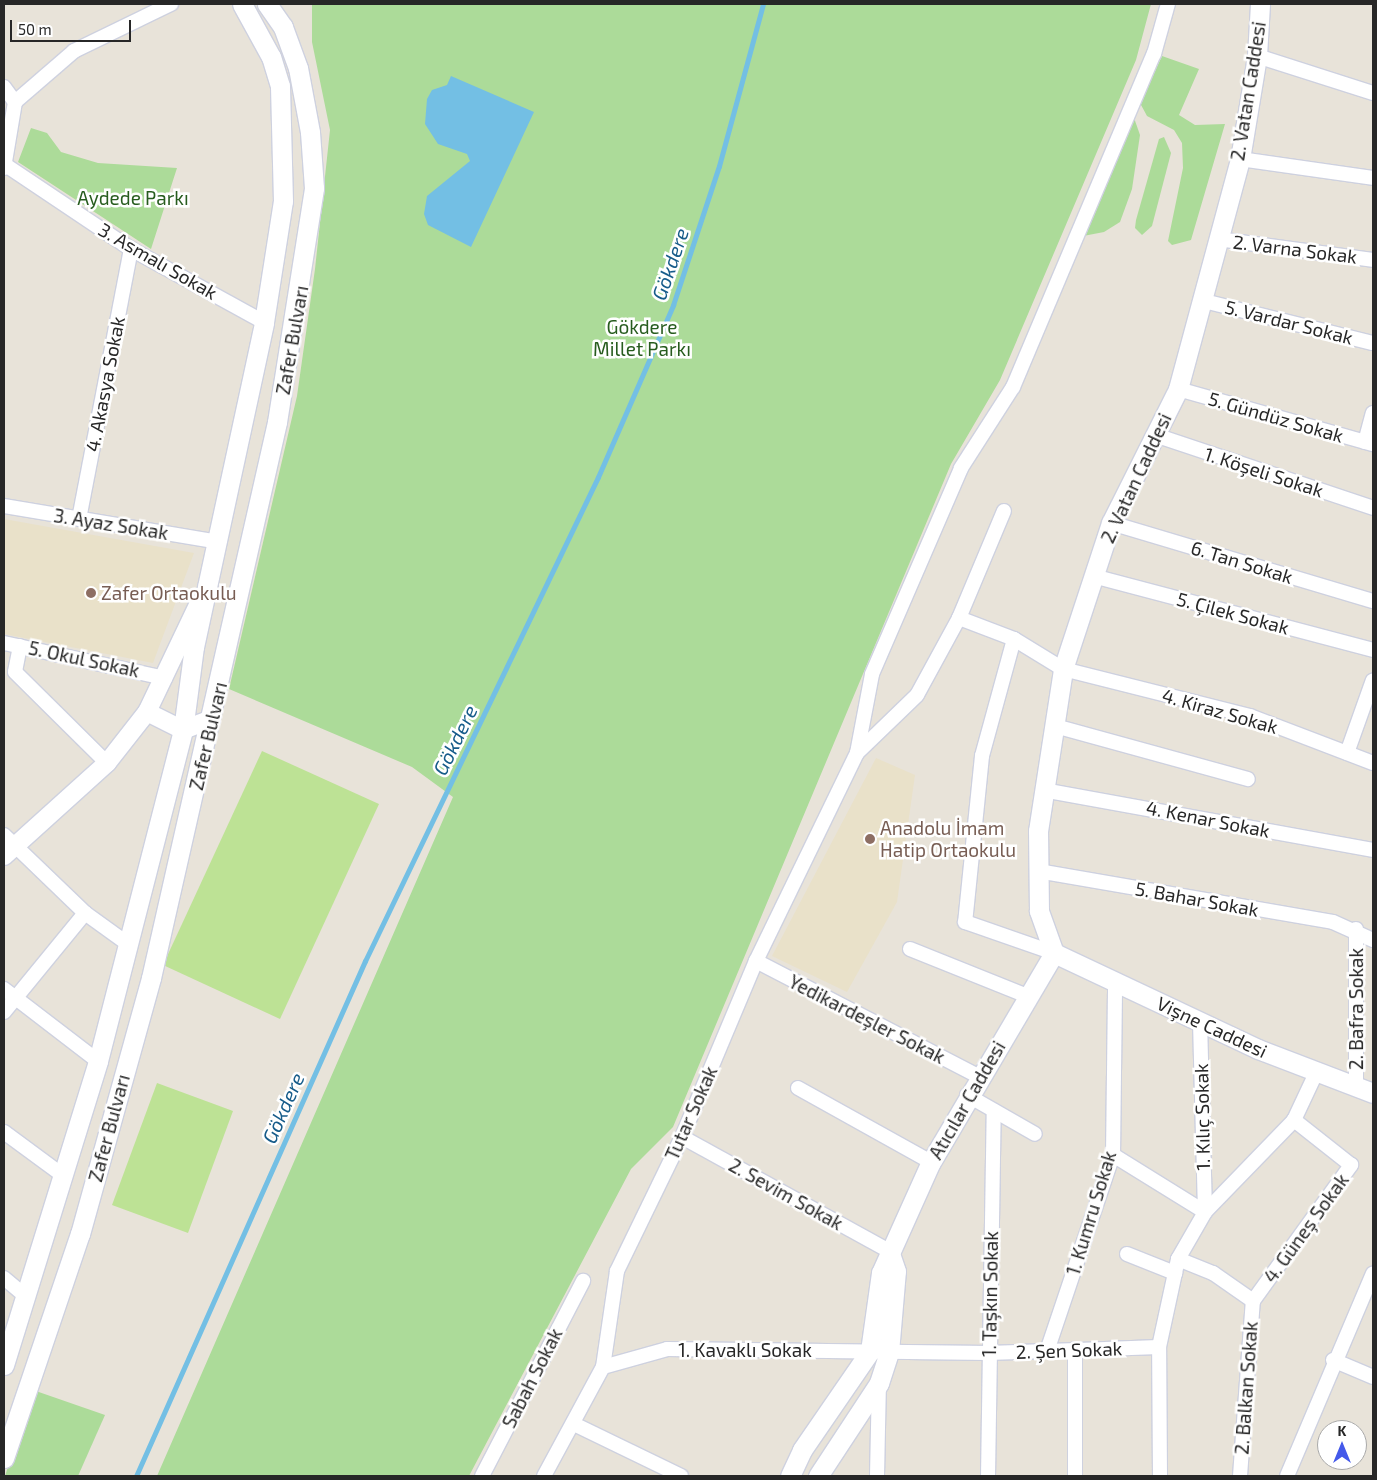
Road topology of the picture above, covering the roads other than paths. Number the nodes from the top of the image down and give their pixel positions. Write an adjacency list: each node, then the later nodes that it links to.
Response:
1 (171, 4): 11 (street)
2 (242, 4): 19 (main road, Zafer Bulvarı)
3 (267, 4): 7 (main road, Zafer Bulvarı)
4 (281, 4): 7 (main road)
5 (1168, 4): 46 (street)
6 (1260, 4): 8 (main road, 2. Vatan Caddesi)
7 (283, 27): 43 (main road, Zafer Bulvarı)
8 (1257, 56): 10 (street); 12 (main road, 2. Vatan Caddesi)
9 (4, 87): 11 (street)
10 (1373, 93)
11 (15, 102): 13 (street)
12 (1240, 159): 14 (street); 15 (main road, 2. Vatan Caddesi)
13 (4, 166): 16 (street, 3. Asmalı Sokak)
14 (1373, 178)
15 (1218, 239): 17 (street, 2. Varna Sokak); 18 (main road, 2. Vatan Caddesi)
16 (131, 249): 19 (street, 3. Asmalı Sokak); 28 (street, 4. Akasya Sokak)
17 (1373, 260)
18 (1204, 301): 20 (street, 5. Vardar Sokak); 21 (main road, 2. Vatan Caddesi)
19 (264, 322): 30 (main road, Zafer Bulvarı)
20 (1373, 343)
21 (1178, 389): 23 (main road, 2. Vatan Caddesi); 24 (street, 5. Gündüz Sokak)
22 (1373, 413): 24 (street)
23 (1156, 435): 26 (street, 1. Köşeli Sokak); 29 (main road, 2. Vatan Caddesi)
24 (1369, 443)
25 (4, 506): 28 (street, 3. Ayaz Sokak)
26 (1373, 508)
27 (1004, 511): 34 (street)
28 (79, 519): 30 (street, 3. Ayaz Sokak)
29 (1111, 523): 31 (main road, 2. Vatan Caddesi); 33 (street, 6. Tan Sokak)
30 (219, 542): 32 (main road, Zafer Bulvarı)
31 (1094, 576): 38 (street, 5. Çilek Sokak); 39 (main road, 2. Vatan Caddesi)
32 (207, 586): 40 (street); 45 (main road, Zafer Bulvarı)
33 (1373, 601)
34 (959, 618): 35 (street, 4. Kiraz Sokak); 46 (street)
35 (1014, 639): 39 (street, 4. Kiraz Sokak); 60 (street)
36 (4, 643): 37 (street, 5. Okul Sokak)
37 (20, 646): 40 (street, 5. Okul Sokak); 48 (street)
38 (1373, 650)
39 (1063, 669): 44 (main road, 2. Vatan Caddesi); 47 (street, 4. Kiraz Sokak)
40 (164, 678): 42 (street)
41 (1373, 680): 47 (street)
42 (147, 712): 45 (street); 48 (street)
43 (212, 719): 45 (street); 104 (main road, Zafer Bulvarı)
44 (1055, 726): 50 (street); 51 (main road, 2. Vatan Caddesi)
45 (183, 730): 58 (main road, Zafer Bulvarı)
46 (857, 753): 61 (street, Tutar Sokak)
47 (1347, 753): 49 (street, 4. Kiraz Sokak)
48 (108, 763): 52 (street)
49 (1373, 763)
50 (1248, 780)
51 (1044, 790): 53 (street, 4. Kenar Sokak); 54 (main road, 2. Vatan Caddesi)
52 (7, 846): 55 (street)
53 (1373, 850)
54 (1038, 871): 56 (street, 5. Bahar Sokak); 60 (main road, 2. Vatan Caddesi)
55 (85, 913): 58 (street); 65 (street)
56 (1356, 929): 57 (street); 72 (street, 2. Bafra Sokak)
57 (1373, 940)
58 (128, 944): 68 (main road, Zafer Bulvarı)
59 (910, 949): 64 (street)
60 (1054, 953): 62 (main road, Vişne Caddesi); 64 (main road, Atıcılar Caddesi)
61 (756, 961): 70 (street, Yedikardeşler Sokak); 78 (street, Tutar Sokak)
62 (1115, 982): 67 (main road, Vişne Caddesi); 79 (street, 1. Kumru Sokak)
63 (4, 989): 65 (street)
64 (1030, 997): 70 (main road, Atıcılar Caddesi)
65 (15, 999): 66 (street); 68 (street)
66 (4, 1012)
67 (1200, 1022): 69 (main road, Vişne Caddesi); 82 (street, 1. Kılıç Sokak)
68 (98, 1061): 81 (main road, Zafer Bulvarı)
69 (1316, 1073): 72 (main road, Vişne Caddesi); 75 (street)
70 (978, 1076): 73 (main road, Atıcılar Caddesi)
71 (798, 1088): 80 (street)
72 (1364, 1091)
73 (967, 1095): 74 (street); 80 (main road, Atıcılar Caddesi)
74 (994, 1112): 77 (street); 97 (street, 1. Taşkın Sokak)
75 (1294, 1120): 82 (street); 91 (street, 4. Güneş Sokak)
76 (4, 1132): 81 (street)
77 (1035, 1134)
78 (682, 1137): 83 (street, 2. Sevim Sokak); 100 (street, Tutar Sokak)
79 (1113, 1155): 82 (street); 95 (street, 1. Kumru Sokak)
80 (931, 1162): 83 (main road, Atıcılar Caddesi)
81 (61, 1174): 90 (main road, Zafer Bulvarı)
82 (1205, 1212): 85 (street)
83 (889, 1251): 94 (main road, Atıcılar Caddesi); 96 (main road)
84 (1128, 1254): 86 (street)
85 (1178, 1260): 86 (street); 91 (street)
86 (1175, 1274): 92 (street)
87 (1373, 1274): 98 (street)
88 (4, 1278): 90 (street)
89 (583, 1281): 105 (street, Sabah Sokak)
90 (23, 1294): 99 (main road, Zafer Bulvarı)
91 (1253, 1301): 114 (street, 2. Balkan Sokak)
92 (1159, 1347): 93 (street, 2. Şen Sokak); 113 (street)
93 (1075, 1350): 95 (street, 2. Şen Sokak); 112 (street)
94 (870, 1351): 96 (street, 1. Kavaklı Sokak); 100 (street, 1. Kavaklı Sokak); 108 (main road, Atıcılar Caddesi)
95 (1047, 1351): 97 (street, 2. Şen Sokak)
96 (889, 1352): 97 (street, 2. Şen Sokak); 102 (main road)
97 (988, 1354): 111 (street, 1. Taşkın Sokak)
98 (1333, 1360): 101 (street); 115 (street)
99 (4, 1365)
100 (603, 1367): 103 (street, Tutar Sokak)
101 (1373, 1377)
102 (879, 1383): 109 (main road); 110 (street)
103 (574, 1424): 106 (street, Tutar Sokak); 107 (street)
104 (4, 1458)
105 (482, 1476)
106 (544, 1476)
107 (681, 1476)
108 (790, 1476)
109 (818, 1476)
110 (877, 1476)
111 (988, 1476)
112 (1075, 1476)
113 (1160, 1476)
114 (1240, 1476)
115 (1287, 1476)

